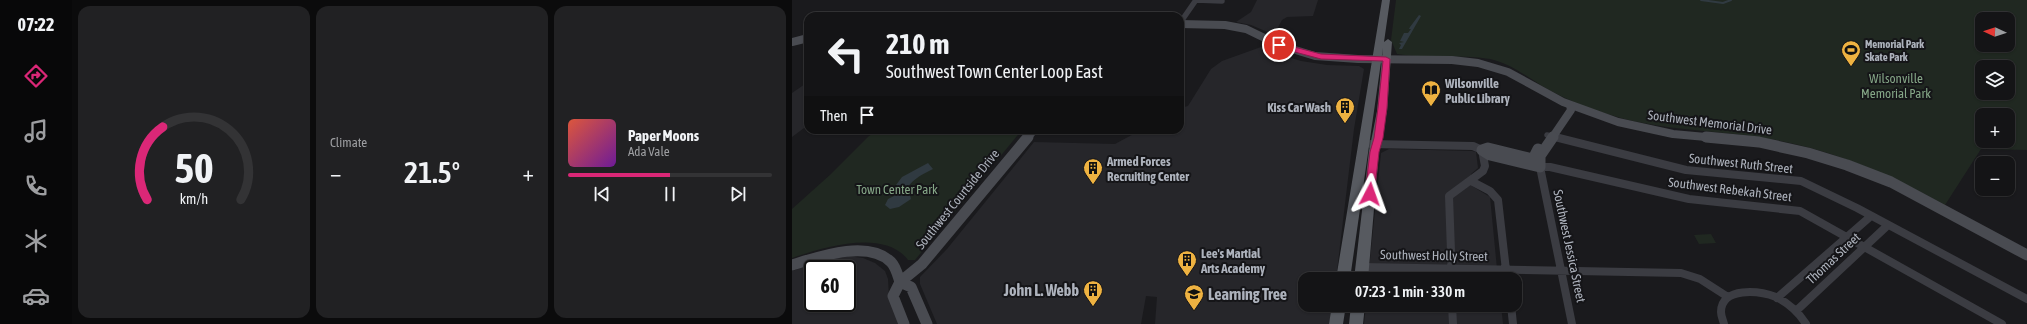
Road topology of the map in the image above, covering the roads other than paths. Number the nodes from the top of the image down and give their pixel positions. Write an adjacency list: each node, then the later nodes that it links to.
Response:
1 (1196, 0): 2 (street); 5 (street)
2 (1222, 0)
3 (1386, 0): 11 (main road)
4 (1393, 0): 11 (main road)
5 (1184, 17)
6 (1184, 23): 11 (street, Southwest Memorial Drive)
7 (804, 39): 8 (street)
8 (792, 42)
9 (804, 44): 10 (street)
10 (792, 47)
11 (1382, 59): 12 (street, Southwest Memorial Drive); 15 (main road)
12 (1570, 105): 14 (street); 23 (street, Southwest Memorial Drive)
13 (1031, 134): 33 (street, Southwest Courtside Drive)
14 (1550, 136): 17 (street); 19 (street, Southwest Ruth Street)
15 (1371, 144): 16 (street, Southwest Rebekah Street); 25 (main road); 29 (main road)
16 (1482, 150): 17 (street, Southwest Rebekah Street); 18 (street)
17 (1540, 166): 21 (street, Southwest Rebekah Street); 28 (street, Southwest Jessica Street)
18 (1471, 181): 26 (street); 27 (street)
19 (1871, 216): 20 (street, Southwest Ruth Street); 21 (street, Thomas Street)
20 (1888, 225): 22 (street, Thomas Street); 36 (street, Southwest Ruth Street)
21 (1847, 236): 22 (street, Southwest Rebekah Street); 35 (street, Thomas Street)
22 (1865, 246): 37 (street, Thomas Street); 51 (street, Southwest Rebekah Street)
23 (2027, 256)
24 (792, 265): 33 (street)
25 (1362, 267): 26 (street, Southwest Holly Street); 30 (main road)
26 (1451, 268): 27 (street, Southwest Holly Street); 31 (street)
27 (1506, 269): 28 (street, Southwest Holly Street); 32 (street)
28 (1561, 270): 34 (street, Southwest Holly Street); 48 (street, Southwest Jessica Street)
29 (1345, 272)
30 (1362, 272)
31 (1451, 272)
32 (1506, 272)
33 (900, 282): 42 (street); 43 (street)
34 (1728, 297): 35 (street); 49 (street)
35 (1777, 298): 37 (street)
36 (2027, 299)
37 (1796, 310): 50 (street)
38 (1338, 312): 44 (main road)
39 (1357, 312): 45 (main road)
40 (1452, 312): 46 (street)
41 (1512, 312): 47 (street)
42 (904, 324)
43 (927, 324)
44 (1336, 324)
45 (1356, 324)
46 (1453, 324)
47 (1513, 324)
48 (1572, 324)
49 (1724, 324)
50 (1806, 324)
51 (2002, 324)

